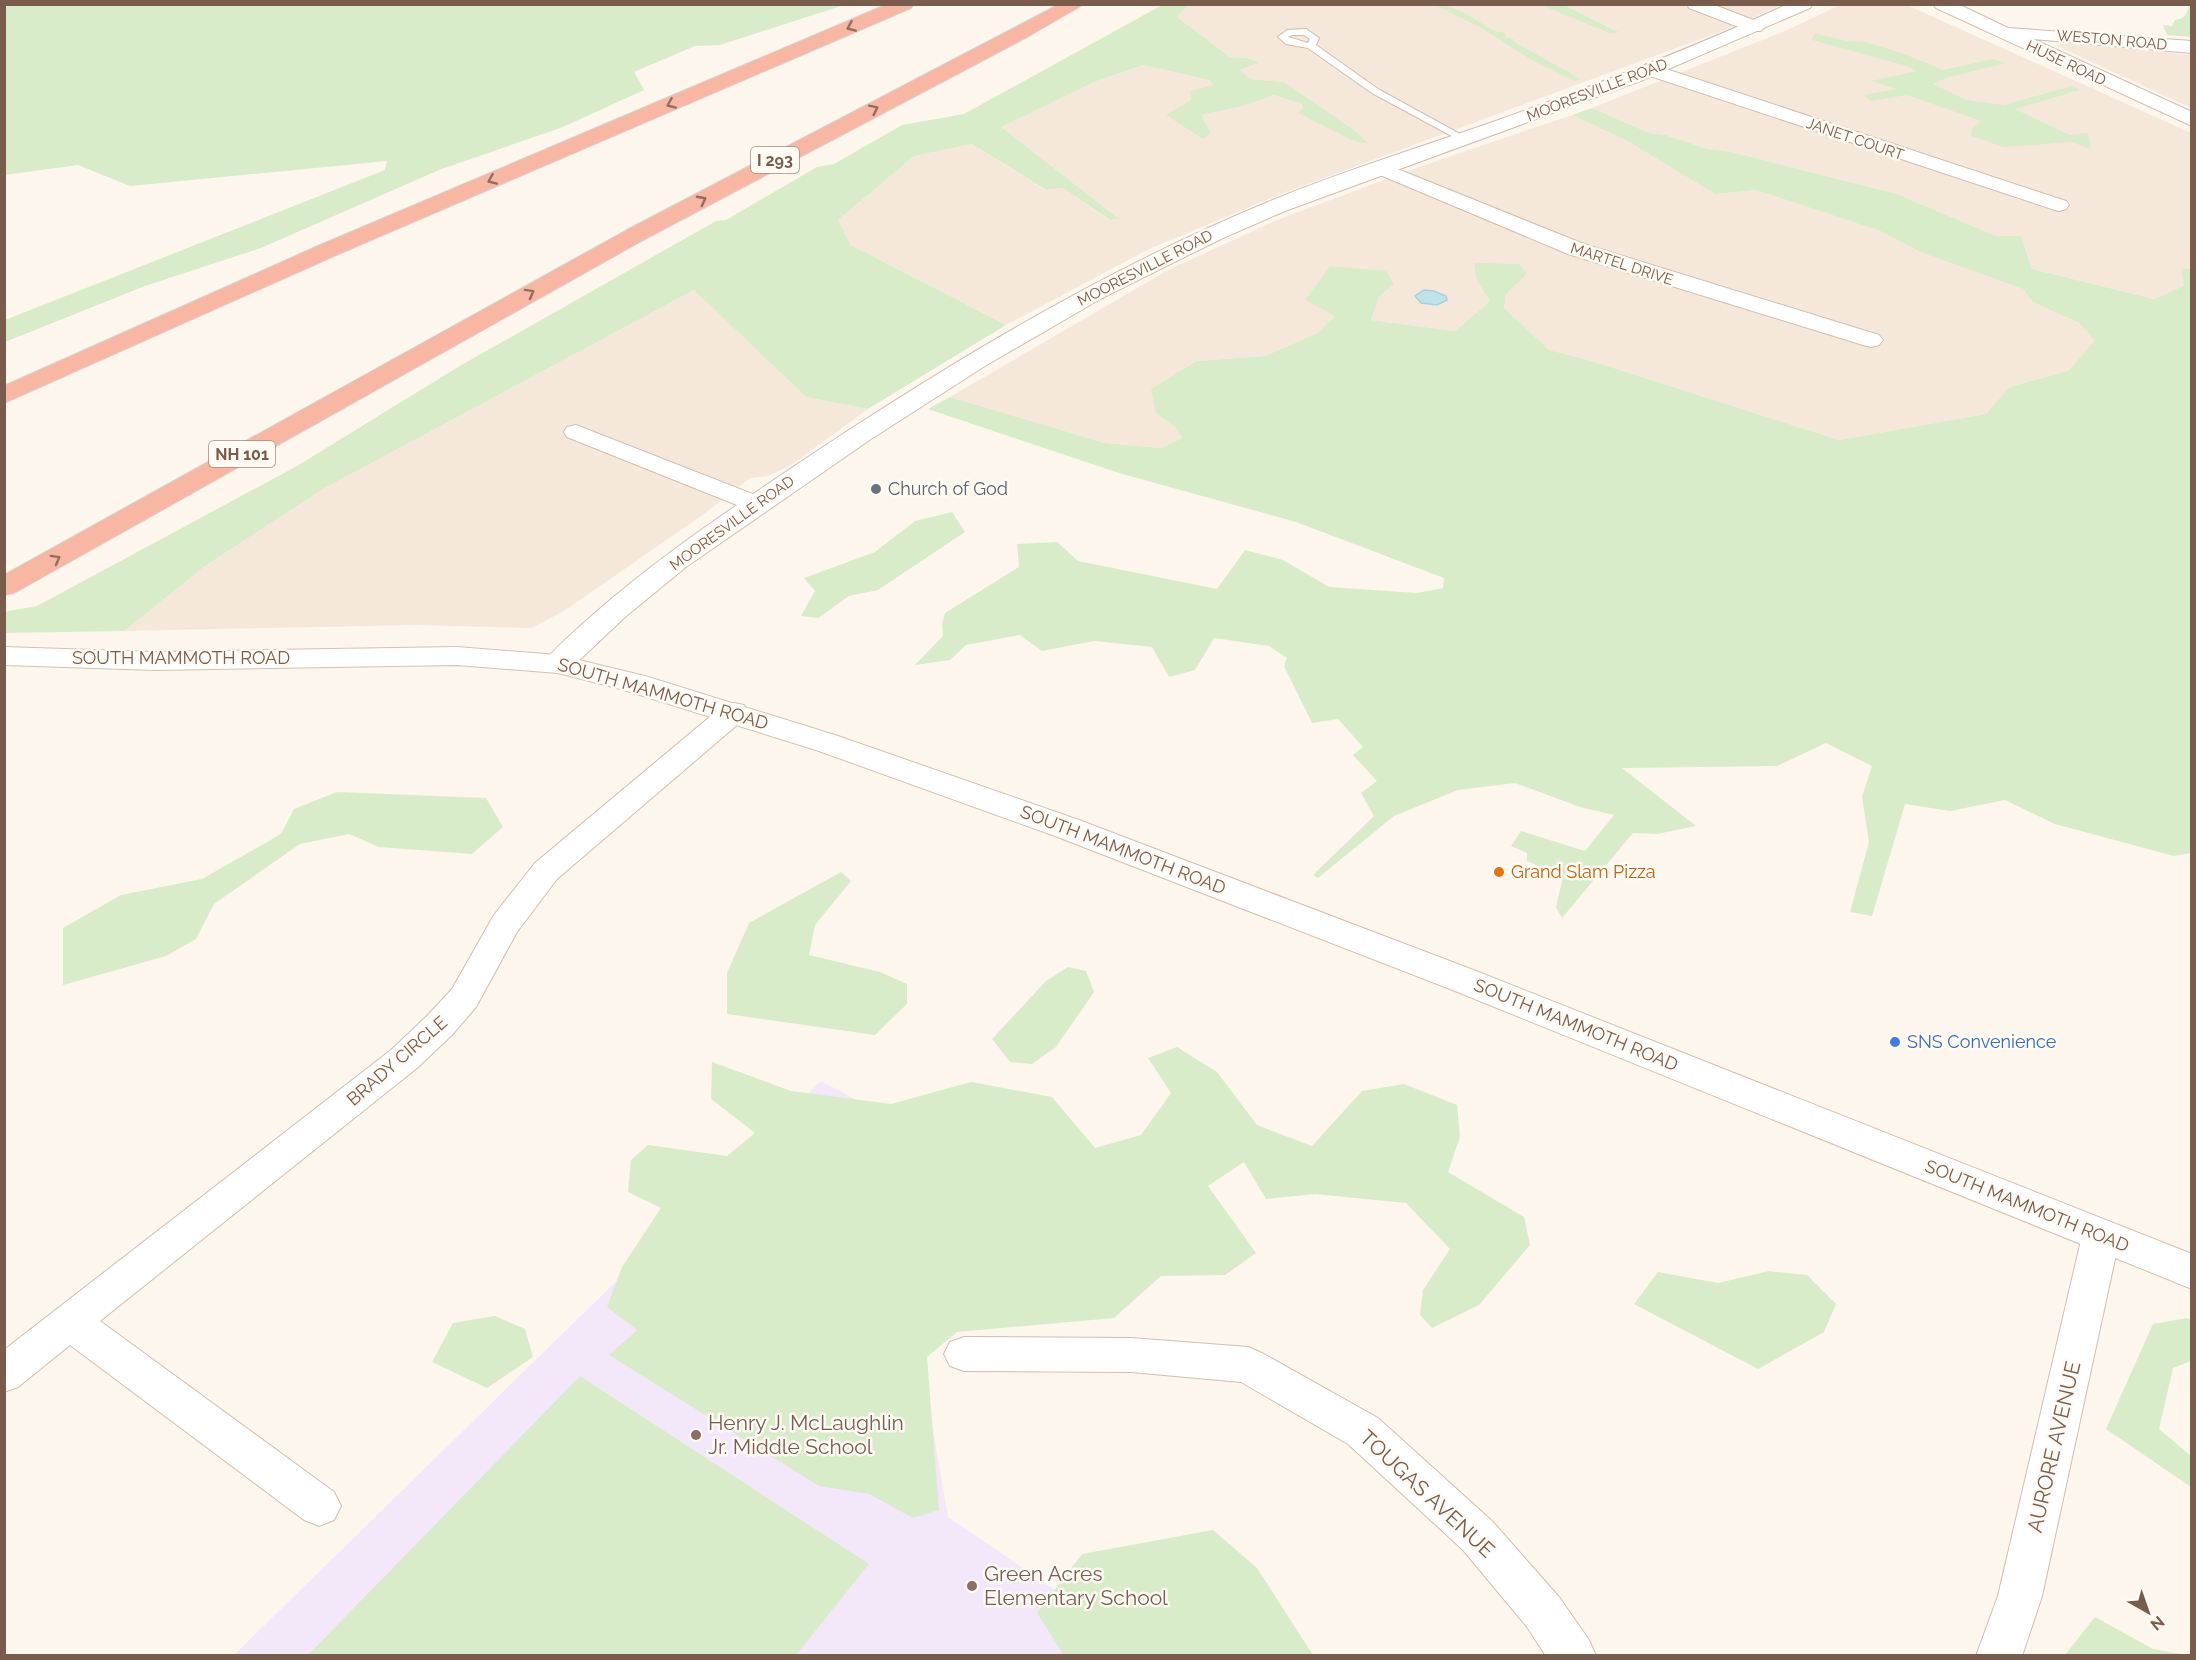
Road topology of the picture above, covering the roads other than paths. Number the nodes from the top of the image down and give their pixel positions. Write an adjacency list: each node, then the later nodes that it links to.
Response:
1 (905, 4): 15 (highway, one-way to 15)
2 (1074, 4): 16 (highway, I 293, one-way to 2)
3 (1695, 4): 6 (street)
4 (1804, 4): 6 (street, MOORESVILLE ROAD)
5 (1942, 4): 7 (street, HUSE ROAD)
6 (1755, 27): 10 (street, MOORESVILLE ROAD)
7 (1996, 31): 9 (street, WESTON ROAD); 11 (street, HUSE ROAD)
8 (1311, 46): 12 (lane)
9 (2192, 47)
10 (1651, 70): 12 (street, MOORESVILLE ROAD); 14 (street, JANET COURT)
11 (2192, 120)
12 (1464, 139): 13 (street, MOORESVILLE ROAD)
13 (1380, 168): 17 (street, MARTEL DRIVE); 21 (street, MOORESVILLE ROAD)
14 (2059, 206)
15 (326, 251): 18 (highway); 19 (highway)
16 (479, 321): 22 (highway, I 293); 23 (highway, NH 101, one-way to 16)
17 (1871, 340)
18 (4, 379)
19 (4, 396)
20 (576, 432): 21 (street)
21 (756, 504): 25 (street, MOORESVILLE ROAD)
22 (4, 563)
23 (4, 587)
24 (4, 656): 25 (street, SOUTH MAMMOTH ROAD)
25 (558, 664): 26 (street, SOUTH MAMMOTH ROAD)
26 (734, 712): 27 (street, SOUTH MAMMOTH ROAD); 29 (street, BRADY CIRCLE)
27 (2101, 1236): 28 (street, SOUTH MAMMOTH ROAD); 34 (street, AURORE AVENUE)
28 (2192, 1272)
29 (70, 1322): 31 (street, BRADY CIRCLE); 32 (street)
30 (964, 1354): 33 (street, TOUGAS AVENUE)
31 (4, 1374)
32 (319, 1506)
33 (1573, 1656)
34 (1999, 1656)

